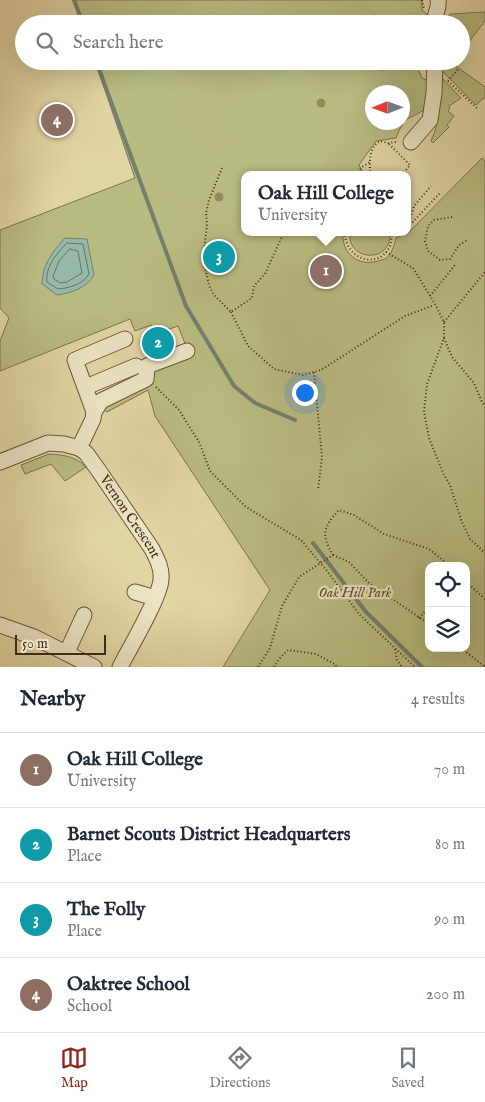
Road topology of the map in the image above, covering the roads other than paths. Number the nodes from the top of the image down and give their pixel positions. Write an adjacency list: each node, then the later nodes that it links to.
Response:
1 (438, 0): 2 (street)
2 (434, 15)
3 (435, 70): 4 (street)
4 (411, 142)
5 (125, 339): 8 (street)
6 (187, 351): 9 (street)
7 (136, 366): 8 (street)
8 (86, 387): 9 (street)
9 (94, 412): 10 (street)
10 (79, 448): 11 (street); 13 (street, Vernon Crescent)
11 (0, 462)
12 (135, 592): 13 (street)
13 (155, 598): 18 (street, Vernon Crescent)
14 (84, 615): 16 (street)
15 (0, 624): 16 (street)
16 (67, 652): 17 (street)
17 (94, 667)
18 (120, 667)

